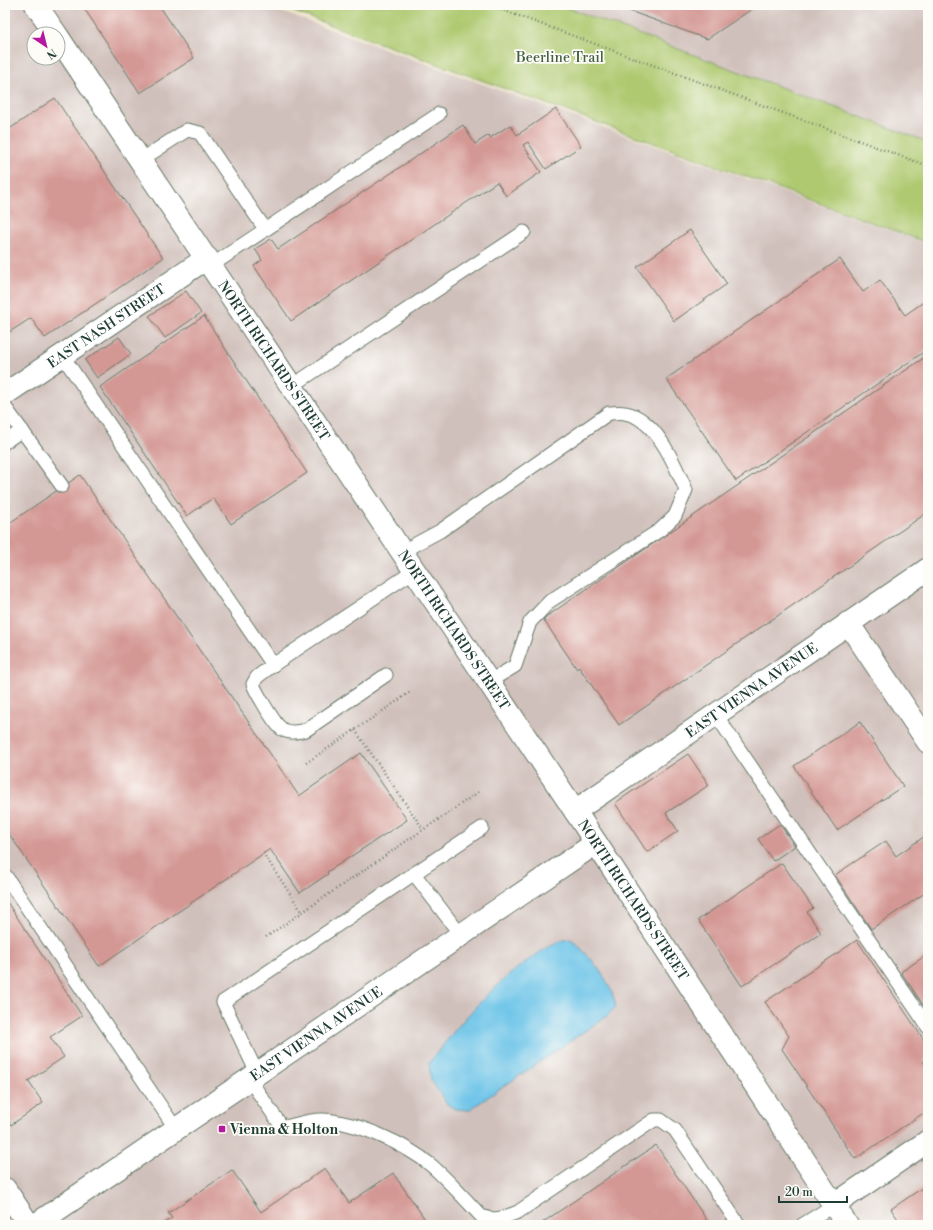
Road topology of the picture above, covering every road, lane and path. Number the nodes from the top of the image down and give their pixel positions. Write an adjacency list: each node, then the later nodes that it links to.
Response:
1 (36, 5): 3 (street)
2 (489, 5): 7 (path)
3 (50, 26)
4 (66, 49): 6 (street, NORTH RICHARDS STREET)
5 (439, 114): 8 (lane)
6 (142, 160): 8 (lane); 10 (street, NORTH RICHARDS STREET)
7 (928, 166)
8 (265, 229): 10 (lane)
9 (524, 232): 12 (lane)
10 (210, 262): 11 (street, EAST NASH STREET); 12 (street, NORTH RICHARDS STREET)
11 (62, 355): 13 (street, EAST NASH STREET); 22 (lane)
12 (292, 386): 18 (street, NORTH RICHARDS STREET)
13 (5, 394)
14 (5, 407): 15 (lane)
15 (22, 430): 16 (lane); 17 (lane)
16 (5, 442)
17 (62, 486)
18 (401, 552): 20 (street, NORTH RICHARDS STREET); 24 (lane)
19 (928, 569): 21 (street, EAST VIENNA AVENUE)
20 (414, 571): 22 (lane); 24 (street, NORTH RICHARDS STREET)
21 (848, 623): 26 (street, EAST VIENNA AVENUE); 28 (street)
22 (273, 665): 23 (lane)
23 (386, 675)
24 (488, 682): 31 (street, NORTH RICHARDS STREET)
25 (412, 691): 27 (path)
26 (716, 715): 31 (street, EAST VIENNA AVENUE); 41 (lane)
27 (355, 730): 29 (path); 33 (path)
28 (928, 742)
29 (306, 763)
30 (480, 791): 33 (path)
31 (575, 811): 34 (street, NORTH RICHARDS STREET)
32 (482, 828): 36 (lane)
33 (423, 829): 38 (path)
34 (596, 843): 39 (street, EAST VIENNA AVENUE); 46 (street, NORTH RICHARDS STREET)
35 (263, 853): 38 (path)
36 (415, 875): 39 (lane); 42 (lane)
37 (5, 876): 43 (lane)
38 (302, 912): 40 (path)
39 (460, 934): 42 (street, EAST VIENNA AVENUE)
40 (266, 937)
41 (928, 1027)
42 (253, 1076): 43 (street, EAST VIENNA AVENUE); 49 (lane)
43 (176, 1129): 48 (street, EAST VIENNA AVENUE)
44 (928, 1141): 46 (street)
45 (5, 1189): 47 (street)
46 (834, 1205): 50 (lane); 51 (street, NORTH RICHARDS STREET)
47 (29, 1225)
48 (35, 1225)
49 (739, 1225)
50 (802, 1225)
51 (847, 1225)

